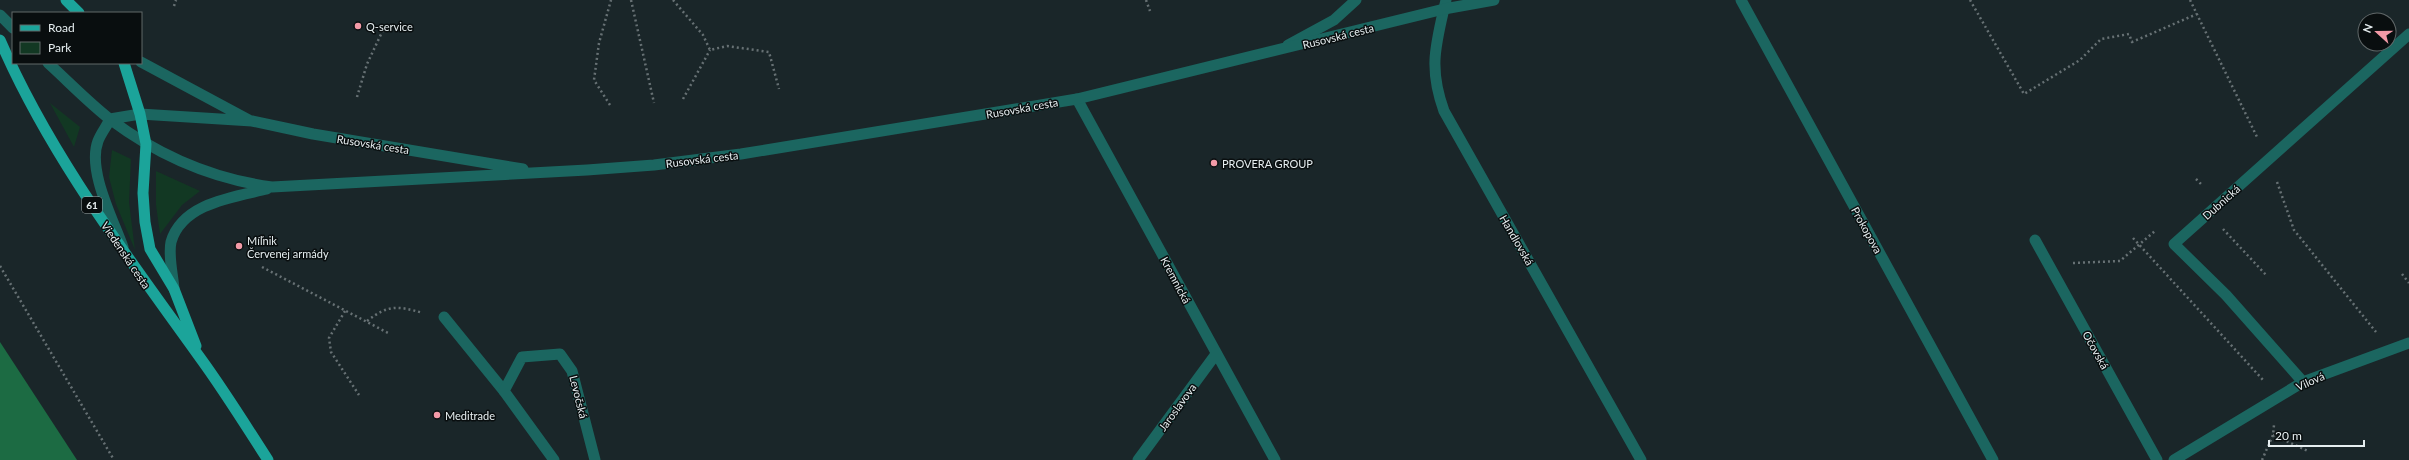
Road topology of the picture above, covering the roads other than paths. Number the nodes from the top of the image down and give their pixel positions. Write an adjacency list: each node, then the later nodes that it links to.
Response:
1 (66, 0): 6 (main road)
2 (1356, 0): 11 (street)
3 (1494, 0): 5 (street, Rusovská cesta)
4 (1741, 0): 37 (street, Prokopova)
5 (1445, 5): 11 (street, Rusovská cesta); 36 (street, Handlovská)
6 (78, 12)
7 (0, 15): 8 (street)
8 (12, 27)
9 (2409, 34): 29 (street, Dubnická)
10 (0, 40): 23 (main road, Viedenská cesta / 61)
11 (1276, 52): 15 (street, Rusovská cesta)
12 (142, 63): 18 (street, Rusovská cesta)
13 (49, 64): 17 (street, Rusovská cesta)
14 (124, 64): 16 (main road, Viedenská cesta / 61)
15 (1078, 99): 20 (street, Rusovská cesta); 27 (street, Kremnická)
16 (140, 114): 17 (street, Rusovská cesta); 18 (street, Rusovská cesta); 19 (main road, Viedenská cesta / 61)
17 (110, 119): 19 (street, Rusovská cesta); 23 (street)
18 (252, 121): 20 (street, Rusovská cesta)
19 (146, 144): 21 (street, Rusovská cesta); 24 (main road, Viedenská cesta / 61)
20 (543, 172): 21 (street, Rusovská cesta)
21 (272, 187): 24 (street, Rusovská cesta)
22 (2035, 240): 38 (street, Očovská)
23 (128, 259): 28 (main road, Viedenská cesta / 61)
24 (174, 289): 28 (main road, Viedenská cesta / 61)
25 (444, 317): 30 (street)
26 (2409, 343): 29 (street, Vilová)
27 (1216, 354): 34 (street, Jaroslavova); 35 (street, Kremnická)
28 (202, 359): 31 (main road, Viedenská cesta / 61)
29 (2303, 382): 39 (street, Vilová)
30 (504, 391): 32 (street); 33 (street, Levočská)
31 (268, 460)
32 (554, 460)
33 (595, 460)
34 (1138, 460)
35 (1275, 460)
36 (1641, 460)
37 (1993, 460)
38 (2157, 460)
39 (2174, 460)

